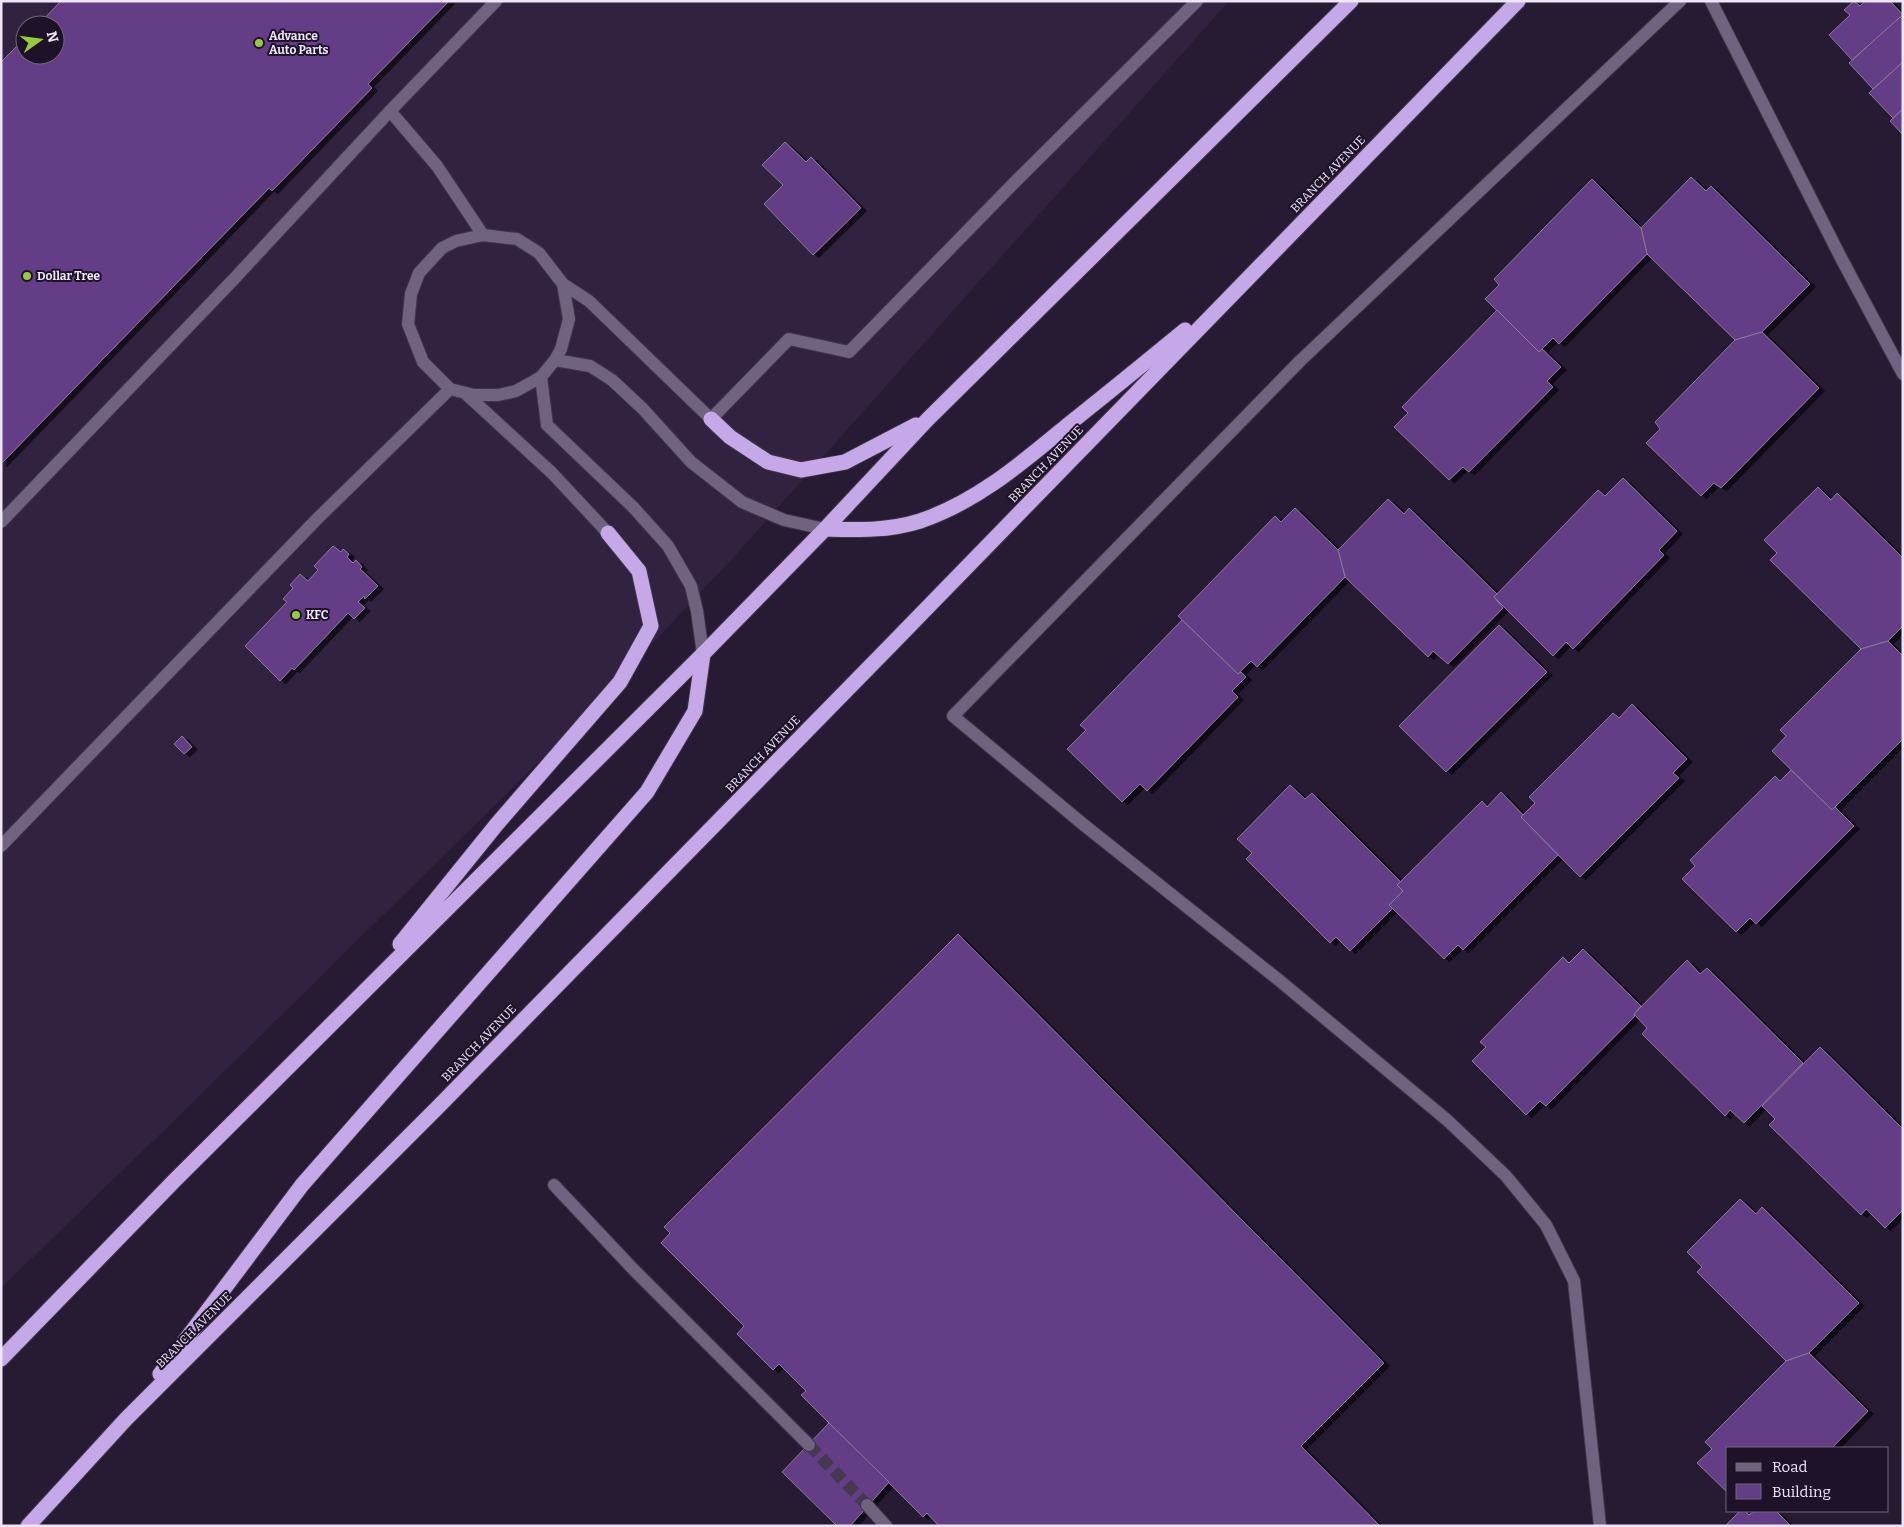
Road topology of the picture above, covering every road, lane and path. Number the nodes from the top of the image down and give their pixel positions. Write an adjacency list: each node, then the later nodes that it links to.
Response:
1 (496, 1): 7 (lane)
2 (1197, 1): 16 (lane)
3 (1351, 1): 17 (highway)
4 (1518, 1): 10 (highway, BRANCH AVENUE)
5 (1680, 1): 31 (lane)
6 (1711, 1): 12 (lane)
7 (390, 110): 8 (lane); 18 (lane)
8 (483, 235): 9 (lane); 14 (lane)
9 (563, 284): 11 (lane); 16 (lane)
10 (1239, 286): 19 (highway); 26 (highway, BRANCH AVENUE)
11 (555, 360): 13 (lane); 19 (lane)
12 (1903, 374)
13 (540, 377): 15 (lane); 21 (lane)
14 (450, 389): 15 (lane); 22 (lane)
15 (465, 392): 20 (lane)
16 (712, 419): 17 (highway)
17 (927, 420): 19 (highway)
18 (1, 522)
19 (825, 529): 21 (highway)
20 (608, 534): 23 (highway)
21 (704, 654): 23 (highway); 26 (highway)
22 (1, 846)
23 (350, 1005): 25 (highway)
24 (554, 1185): 27 (lane)
25 (1, 1359)
26 (126, 1419): 29 (highway, BRANCH AVENUE)
27 (809, 1445)
28 (867, 1505): 30 (lane)
29 (28, 1526)
30 (886, 1526)
31 (1600, 1526)

